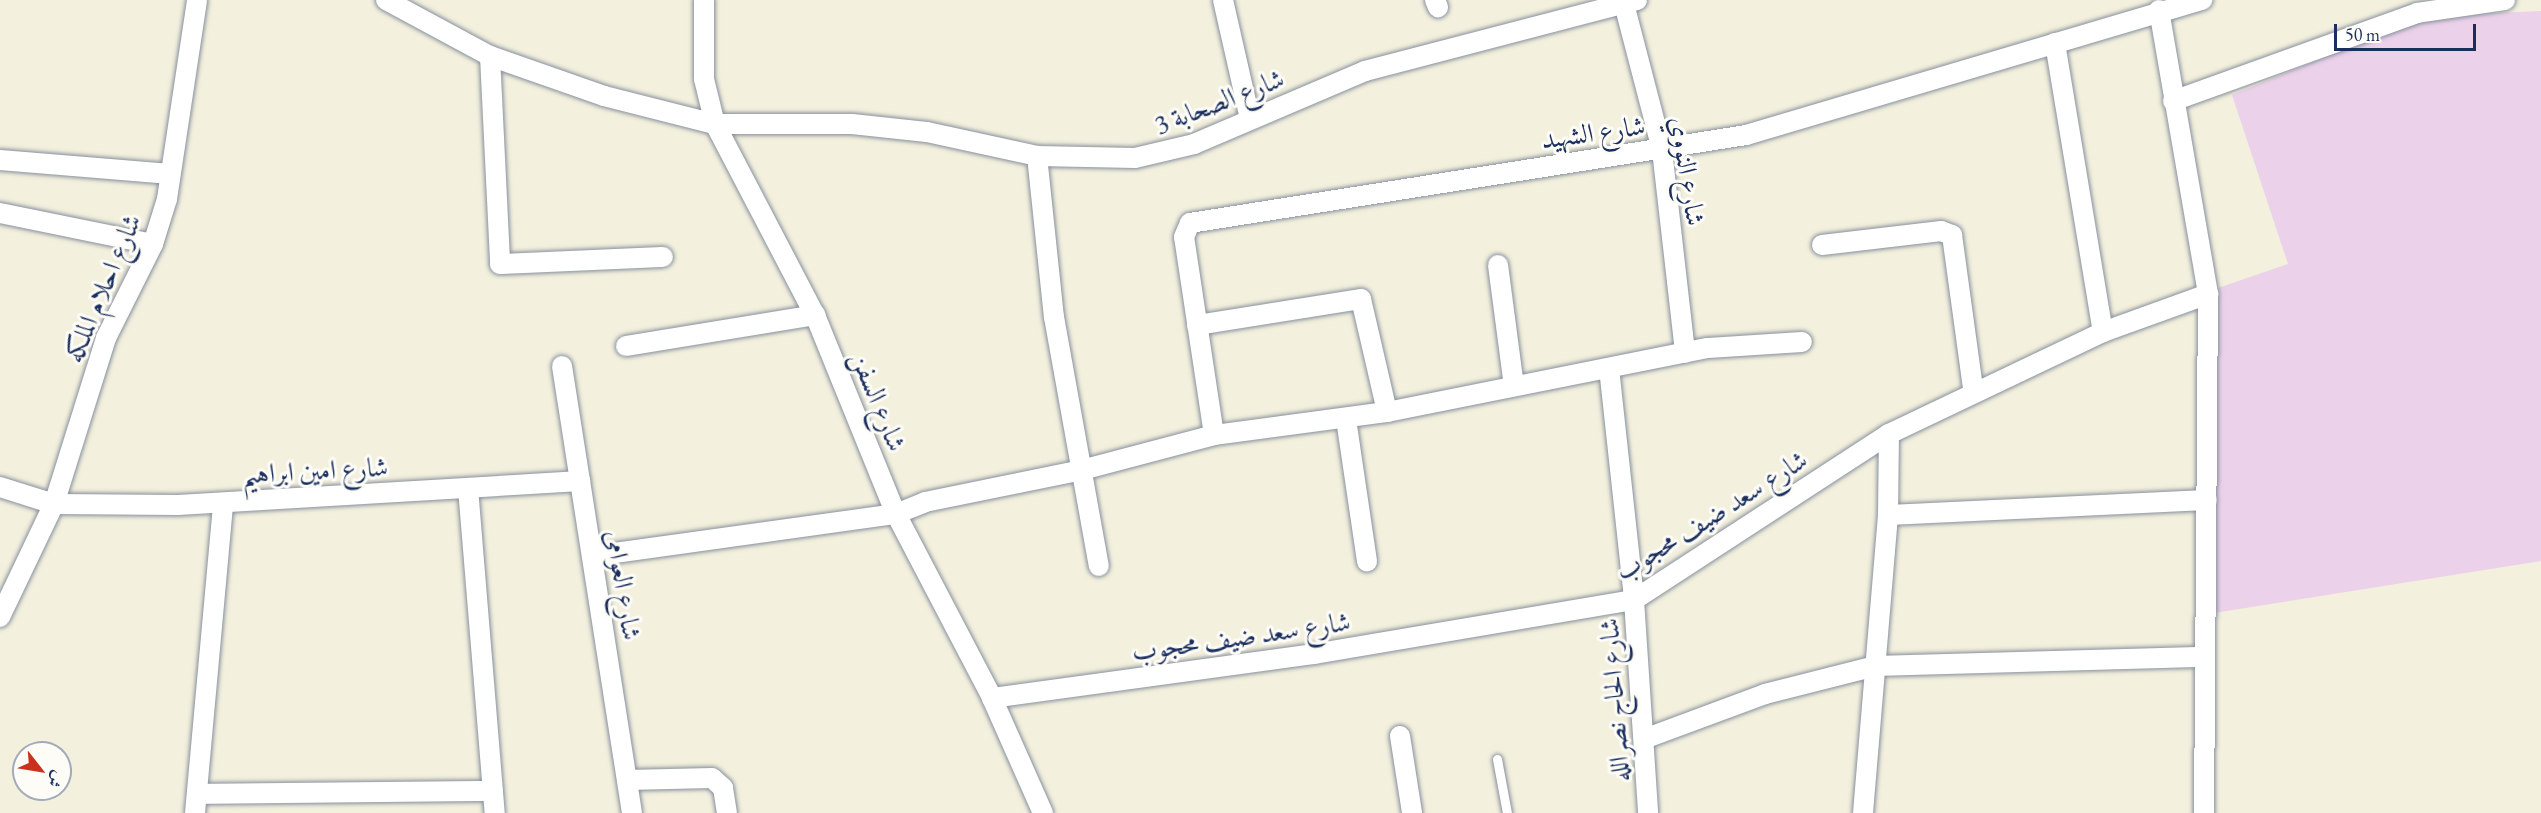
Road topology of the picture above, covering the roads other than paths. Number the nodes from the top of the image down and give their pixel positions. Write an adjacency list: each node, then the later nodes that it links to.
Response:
1 (196, 0): 17 (street, شارع احلام الملكه)
2 (386, 0): 10 (street, شارع الصحابة 3)
3 (704, 0): 13 (street, شارع السفن)
4 (1223, 0): 12 (street)
5 (2202, 0): 8 (street, شارع الشهيد)
6 (2505, 0): 11 (street)
7 (1628, 1): 12 (street, شارع الصحابة 3); 14 (street, شارع النووي)
8 (2159, 10): 9 (street, شارع الشهيد); 11 (street)
9 (2055, 43): 14 (street, شارع الشهيد); 26 (street)
10 (490, 56): 13 (street, شارع الصحابة 3); 21 (street)
11 (2174, 101): 23 (street)
12 (1250, 119): 15 (street, شارع الصحابة 3)
13 (715, 124): 15 (street, شارع الصحابة 3); 24 (street, شارع السفن)
14 (1662, 150): 25 (street, شارع الشهيد); 29 (street, شارع النووي)
15 (1037, 156): 38 (street)
16 (0, 160): 17 (street)
17 (170, 174): 19 (street, شارع احلام الملكه)
18 (0, 213): 19 (street)
19 (153, 244): 44 (street, شارع احلام الملكه)
20 (1822, 245): 33 (street)
21 (663, 257)
22 (1498, 265): 32 (street)
23 (2208, 294): 26 (street, شارع سعد ضيف محجوب); 42 (street)
24 (815, 315): 28 (street); 45 (street, شارع السفن)
25 (1197, 325): 34 (street); 37 (street, شارع الشهيد)
26 (2103, 332): 33 (street, شارع سعد ضيف محجوب)
27 (1802, 342): 29 (street)
28 (626, 346)
29 (1685, 353): 31 (street)
30 (562, 366): 39 (street, شارع العوامى)
31 (1609, 368): 32 (street); 50 (street, شارع الحاج نصرالله)
32 (1514, 386): 34 (street)
33 (1973, 389): 36 (street, شارع سعد ضيف محجوب)
34 (1387, 412): 35 (street)
35 (1346, 419): 37 (street); 48 (street)
36 (1889, 434): 46 (street); 50 (street, شارع سعد ضيف محجوب)
37 (1214, 435): 38 (street)
38 (1078, 471): 45 (street); 49 (street)
39 (580, 481): 41 (street, شارع امين ابراهيم); 47 (street, شارع العوامى)
40 (0, 487): 44 (street, شارع امين ابراهيم)
41 (468, 488): 43 (street, شارع امين ابراهيم); 59 (street)
42 (2207, 500): 46 (street); 52 (street)
43 (224, 503): 44 (street, شارع امين ابراهيم); 60 (street)
44 (54, 504): 51 (street, شارع احلام الملكه)
45 (896, 514): 47 (street); 54 (street, شارع السفن)
46 (1888, 515): 53 (street)
47 (593, 555): 58 (street, شارع العوامى)
48 (1367, 561)
49 (1099, 566)
50 (1634, 600): 54 (street, شارع سعد ضيف محجوب); 56 (street, شارع الحاج نصرالله)
51 (0, 617)
52 (2205, 657): 53 (street); 69 (street)
53 (1876, 666): 56 (street); 68 (street)
54 (992, 698): 64 (street, شارع السفن)
55 (1400, 736): 65 (street)
56 (1644, 739): 67 (street, شارع الحاج نصرالله)
57 (1497, 759): 66 (lane)
58 (627, 780): 62 (street, شارع العوامى); 63 (street)
59 (493, 791): 60 (street); 61 (street)
60 (196, 804)
61 (495, 813)
62 (632, 813)
63 (727, 813)
64 (1043, 813)
65 (1412, 813)
66 (1507, 813)
67 (1648, 813)
68 (1863, 813)
69 (2204, 813)

